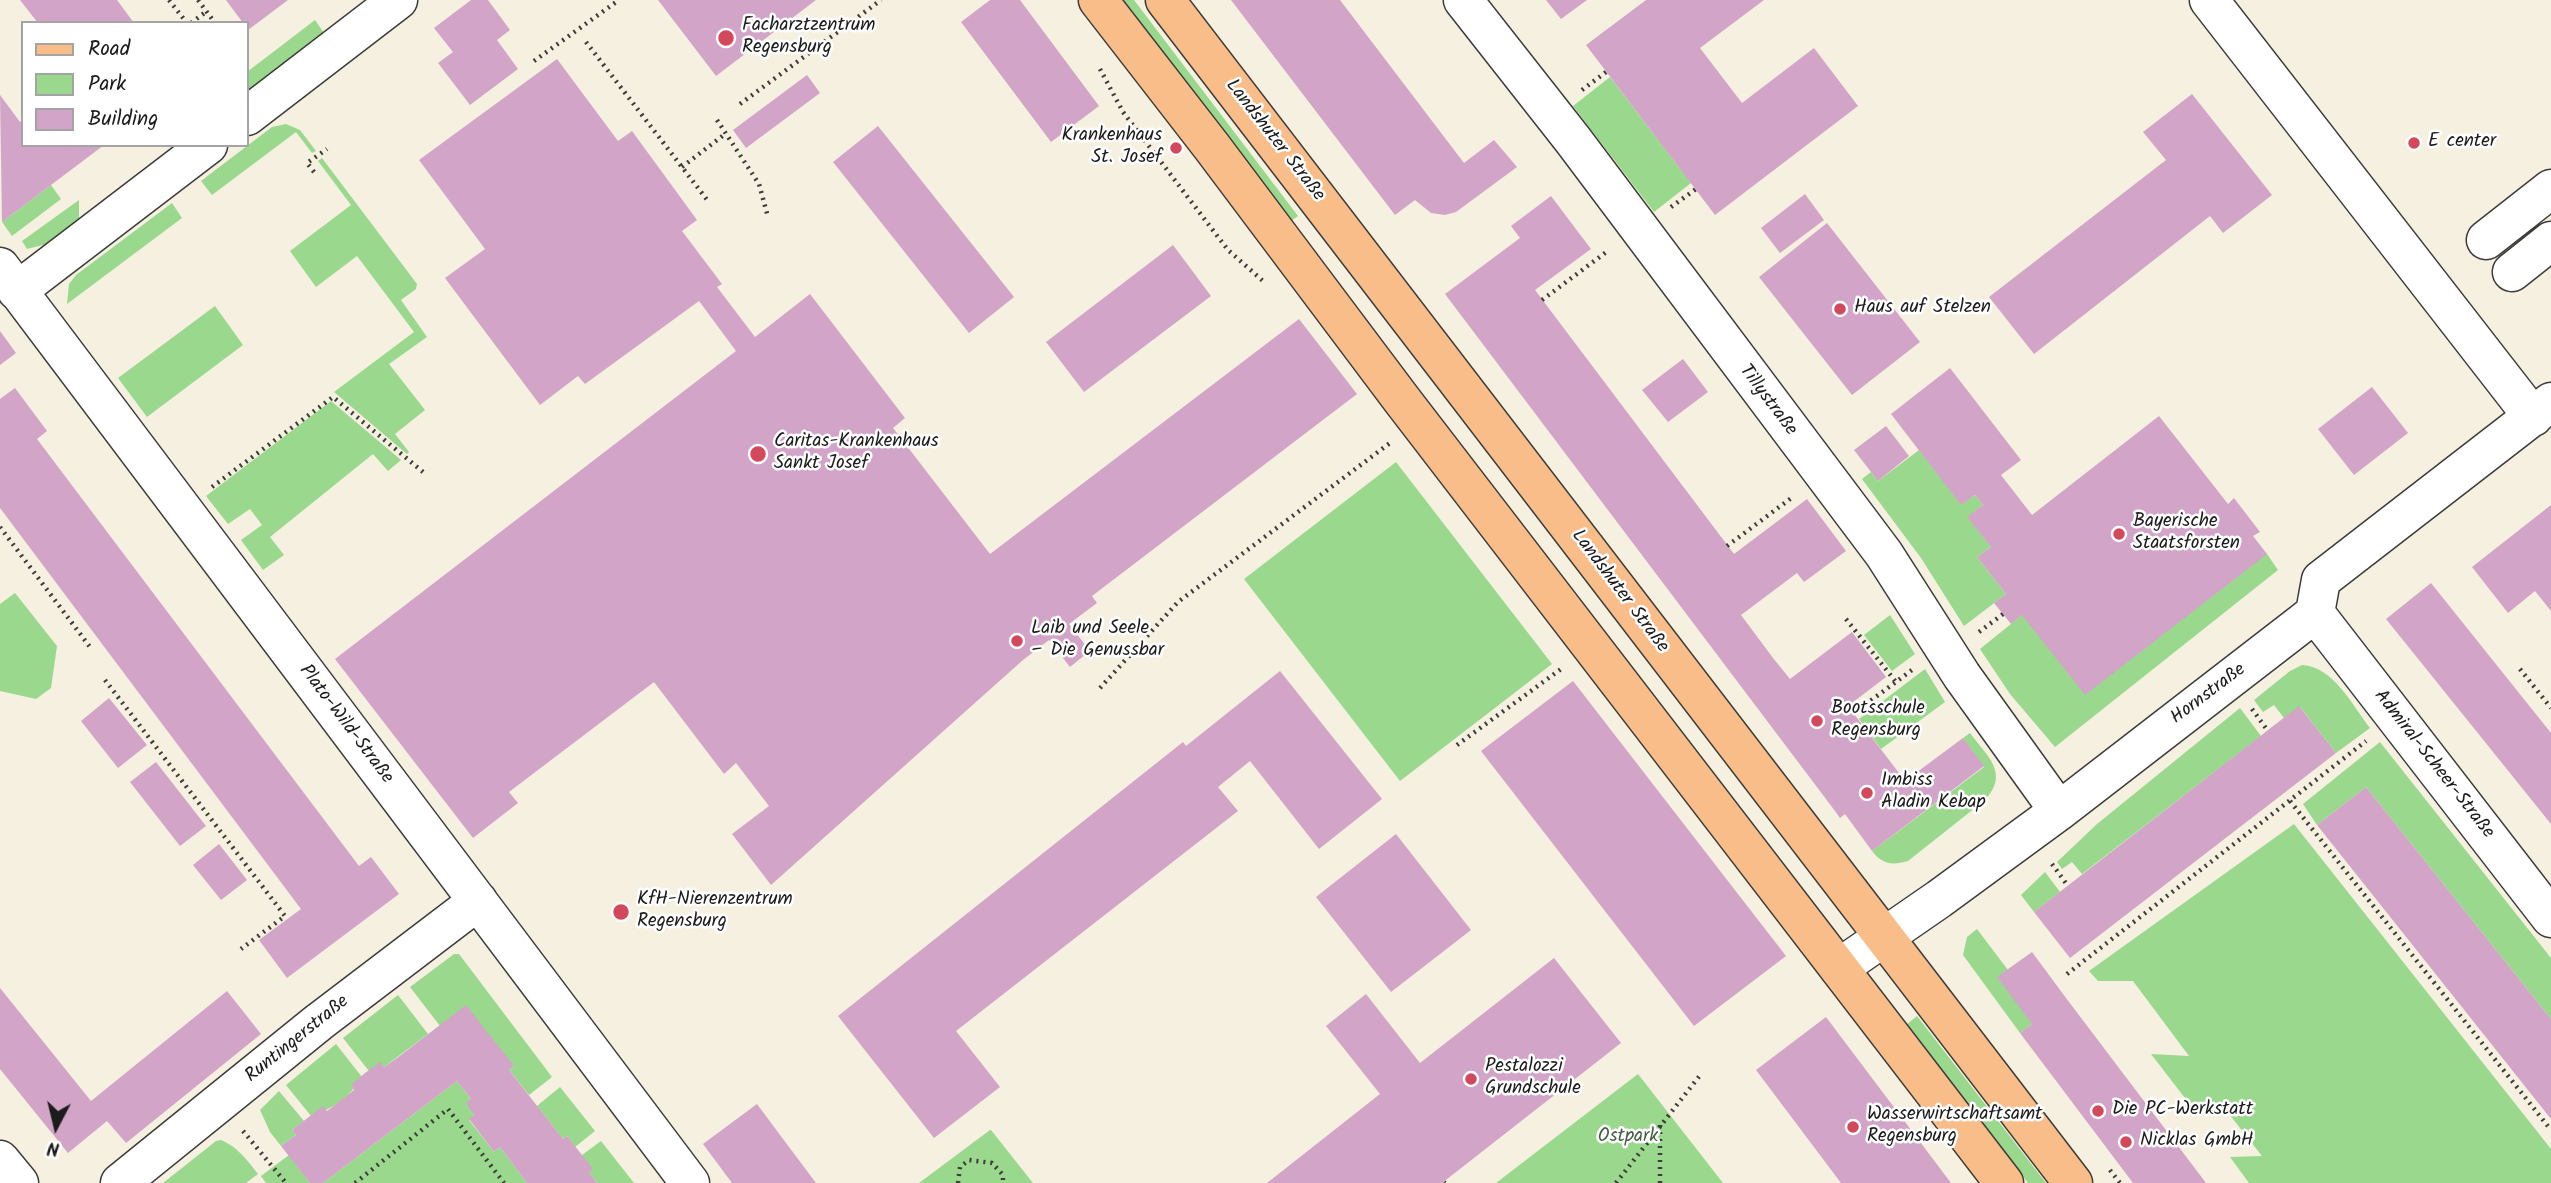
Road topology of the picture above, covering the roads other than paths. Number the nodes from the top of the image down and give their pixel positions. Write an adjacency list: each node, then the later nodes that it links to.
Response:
1 (398, 0): 6 (street)
2 (1098, 0): 19 (main road)
3 (1165, 0): 18 (main road, Landshuter Straße)
4 (1463, 0): 15 (street, Tillystraße)
5 (2209, 0): 13 (street)
6 (248, 115)
7 (205, 147): 12 (street)
8 (2551, 189): 11 (street)
9 (2551, 216): 11 (street)
10 (2551, 241): 11 (street)
11 (2499, 256)
12 (8, 279): 16 (street, Plato-Wild-Straße)
13 (2542, 409): 14 (street)
14 (2315, 613): 15 (street, Hornstraße); 17 (street, Admiral-Scheer-Straße)
15 (2059, 811): 18 (street, Hornstraße)
16 (478, 901): 22 (street, Runtingerstraße); 23 (street, Plato-Wild-Straße)
17 (2551, 918)
18 (1882, 937): 19 (street, Hornstraße); 25 (main road, Landshuter Straße)
19 (1839, 968): 24 (main road)
20 (0, 1160): 21 (street)
21 (19, 1183)
22 (120, 1183)
23 (690, 1183)
24 (2004, 1183)
25 (2073, 1183)

